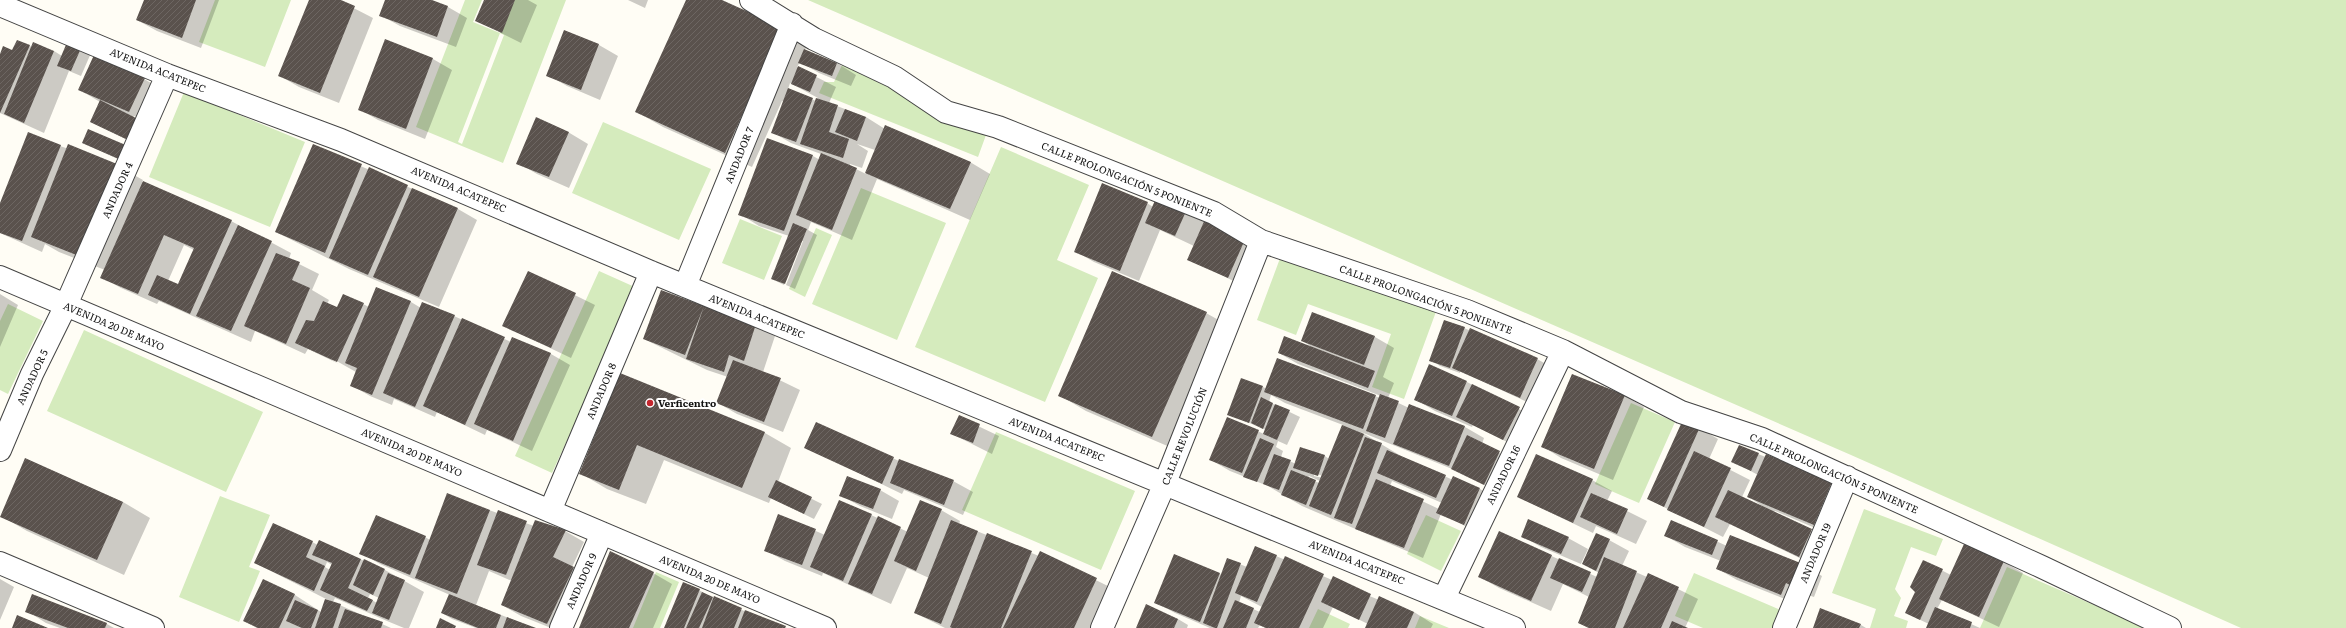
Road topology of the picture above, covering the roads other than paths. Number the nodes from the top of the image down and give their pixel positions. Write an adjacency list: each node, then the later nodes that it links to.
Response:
1 (751, 0): 3 (street, CALLE PROLONGACIÓN 5 PONIENTE)
2 (0, 5): 4 (street, AVENIDA ACATEPEC)
3 (792, 24): 5 (street, CALLE PROLONGACIÓN 5 PONIENTE); 8 (street, ANDADOR 7)
4 (168, 75): 6 (street, AVENIDA ACATEPEC); 9 (street, ANDADOR 4)
5 (1261, 241): 10 (street, CALLE PROLONGACIÓN 5 PONIENTE); 13 (street, CALLE REVOLUCIÓN)
6 (651, 272): 8 (street, AVENIDA ACATEPEC); 14 (street, ANDADOR 8)
7 (0, 277): 9 (street, AVENIDA 20 DE MAYO)
8 (685, 286): 13 (street, AVENIDA ACATEPEC)
9 (66, 305): 11 (street, ANDADOR 5); 14 (street, AVENIDA 20 DE MAYO)
10 (1563, 351): 12 (street, CALLE PROLONGACIÓN 5 PONIENTE); 17 (street, ANDADOR 16)
11 (0, 450)
12 (1847, 478): 23 (street, ANDADOR 19); 24 (street, CALLE PROLONGACIÓN 5 PONIENTE)
13 (1165, 483): 17 (street, AVENIDA ACATEPEC); 21 (street, CALLE REVOLUCIÓN)
14 (550, 511): 15 (street, AVENIDA 20 DE MAYO)
15 (602, 533): 19 (street, ANDADOR 9); 20 (street, AVENIDA 20 DE MAYO)
16 (0, 564): 18 (street)
17 (1444, 598): 22 (street, AVENIDA ACATEPEC)
18 (153, 628)
19 (561, 628)
20 (825, 628)
21 (1102, 628)
22 (1514, 628)
23 (1784, 628)
24 (2170, 628)

